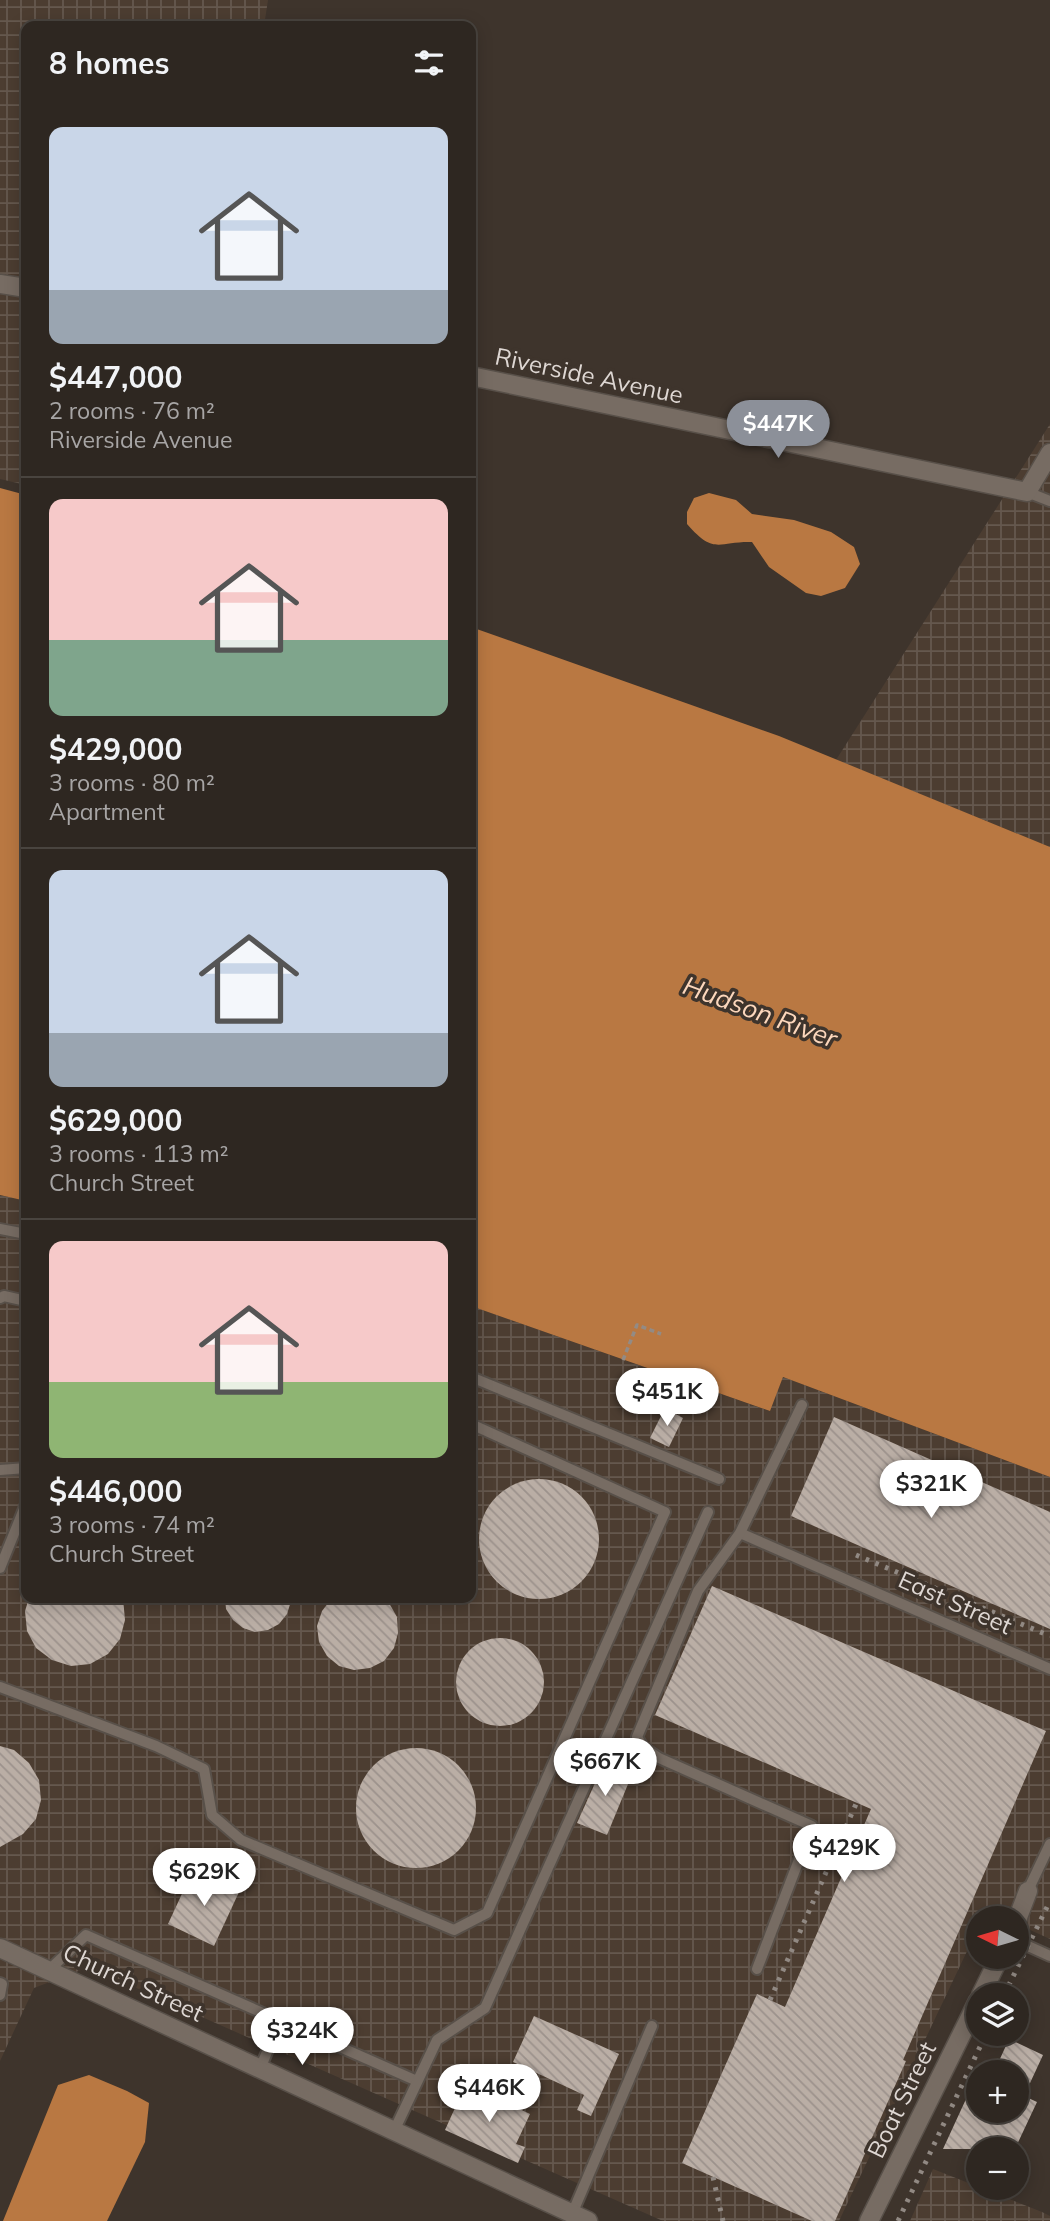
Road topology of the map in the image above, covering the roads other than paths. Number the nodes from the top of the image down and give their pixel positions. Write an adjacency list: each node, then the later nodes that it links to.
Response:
1 (0, 284): 2 (street)
2 (21, 287)
3 (476, 377): 5 (street, Riverside Avenue)
4 (1050, 453): 5 (street)
5 (1027, 492): 6 (lane, Riverside Avenue)
6 (1050, 501)
7 (0, 1229): 8 (lane)
8 (21, 1233)
9 (0, 1298): 10 (lane)
10 (21, 1300)
11 (476, 1379): 16 (lane)
12 (802, 1405): 19 (lane)
13 (476, 1426): 22 (lane)
14 (21, 1468): 15 (lane)
15 (0, 1470)
16 (719, 1479)
17 (708, 1512): 37 (lane)
18 (21, 1516): 20 (lane)
19 (740, 1534): 21 (lane, East Street); 29 (lane)
20 (0, 1568)
21 (1050, 1669)
22 (0, 1687)
23 (1050, 1844): 24 (lane)
24 (1030, 1887): 25 (street)
25 (1023, 1906)
26 (1029, 1946): 28 (lane)
27 (0, 1948): 30 (street, Church Street)
28 (1050, 1956)
29 (757, 1969)
30 (48, 1971): 33 (lane); 36 (street, Church Street)
31 (0, 1983): 32 (lane)
32 (0, 1995)
33 (279, 2020): 36 (lane); 37 (lane)
34 (966, 2025): 40 (street, Boat Street)
35 (652, 2026): 39 (lane)
36 (260, 2069): 38 (street, Church Street)
37 (418, 2081): 38 (lane)
38 (394, 2131): 39 (street, Church Street)
39 (580, 2217)
40 (869, 2221)

